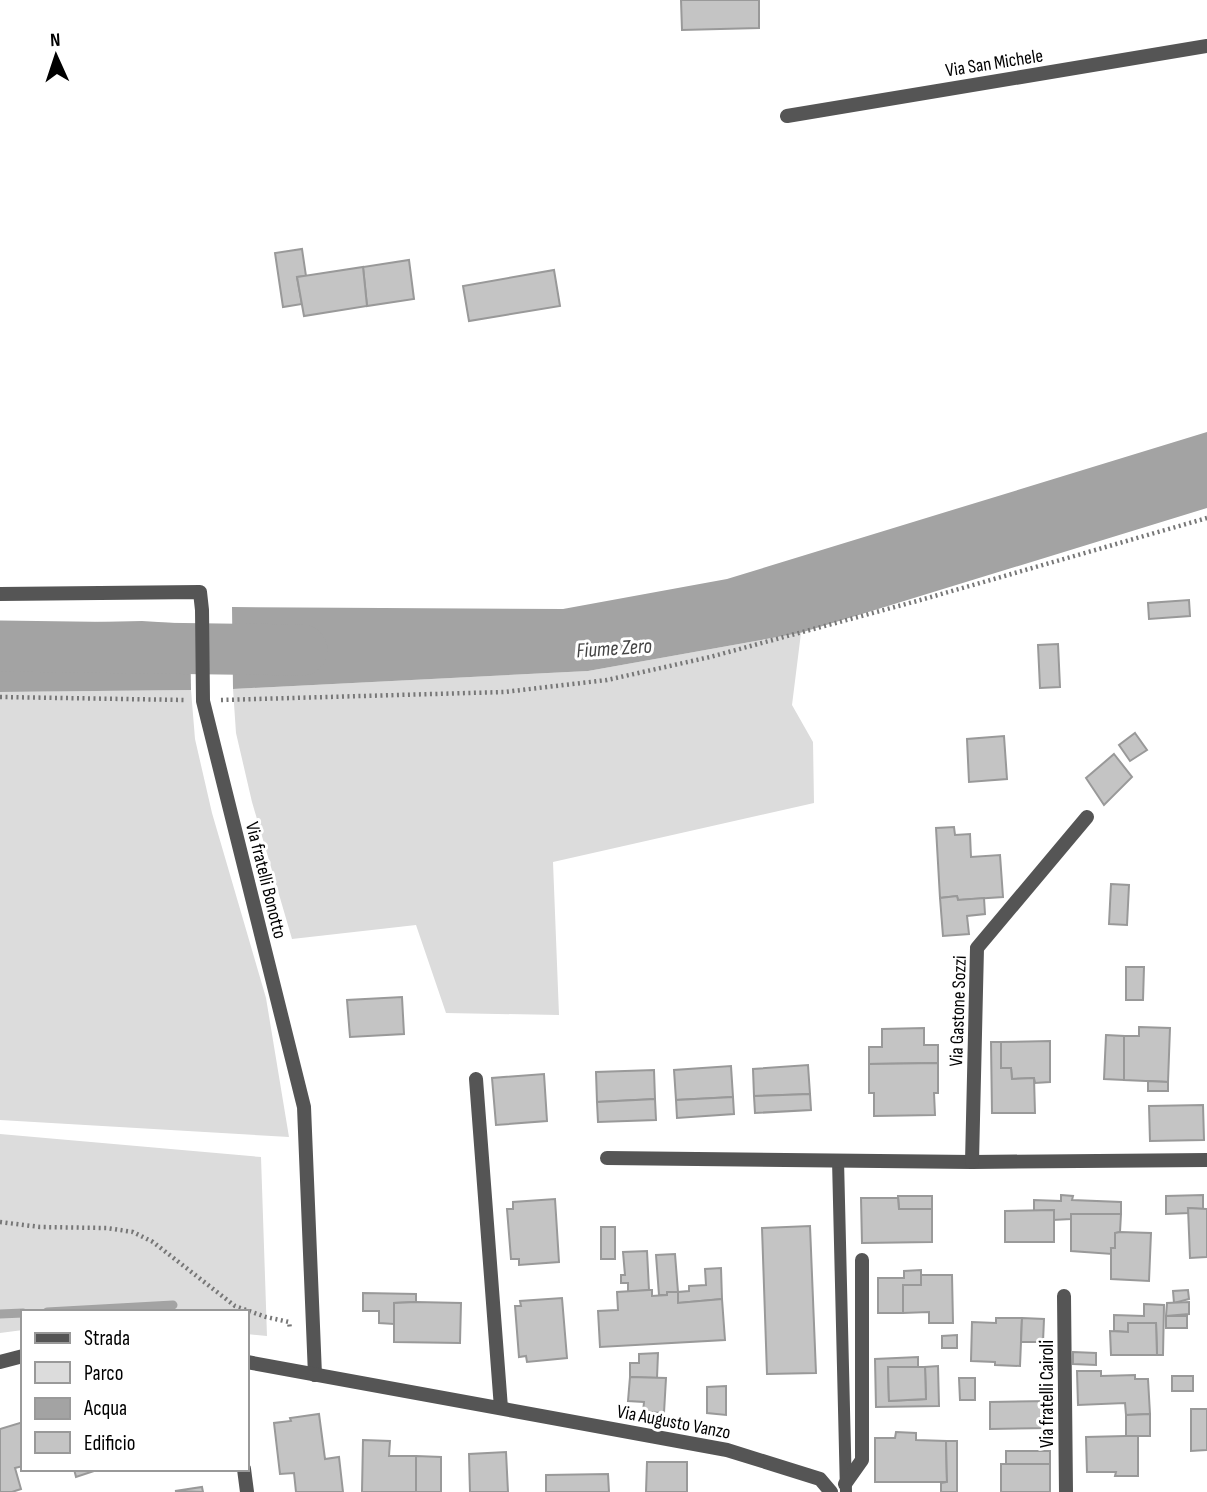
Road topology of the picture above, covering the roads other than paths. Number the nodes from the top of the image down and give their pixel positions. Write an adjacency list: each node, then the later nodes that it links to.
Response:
1 (1207, 46): 2 (street, Via San Michele)
2 (787, 116)
3 (0, 594): 15 (street, Via fratelli Bonotto)
4 (1087, 817): 9 (street, Via Gastone Sozzi)
5 (476, 1079): 16 (street)
6 (607, 1158): 7 (street)
7 (838, 1160): 9 (street); 18 (lane)
8 (1207, 1160): 9 (street)
9 (972, 1161)
10 (862, 1261): 18 (street)
11 (1064, 1296): 21 (street, Via fratelli Cairoli)
12 (21, 1357): 13 (street)
13 (0, 1362)
14 (248, 1362): 15 (street, Via Augusto Vanzo)
15 (315, 1374): 16 (street, Via Augusto Vanzo)
16 (501, 1408): 20 (street, Via Augusto Vanzo)
17 (244, 1471): 19 (street)
18 (846, 1488)
19 (247, 1492)
20 (831, 1492)
21 (1066, 1492)

